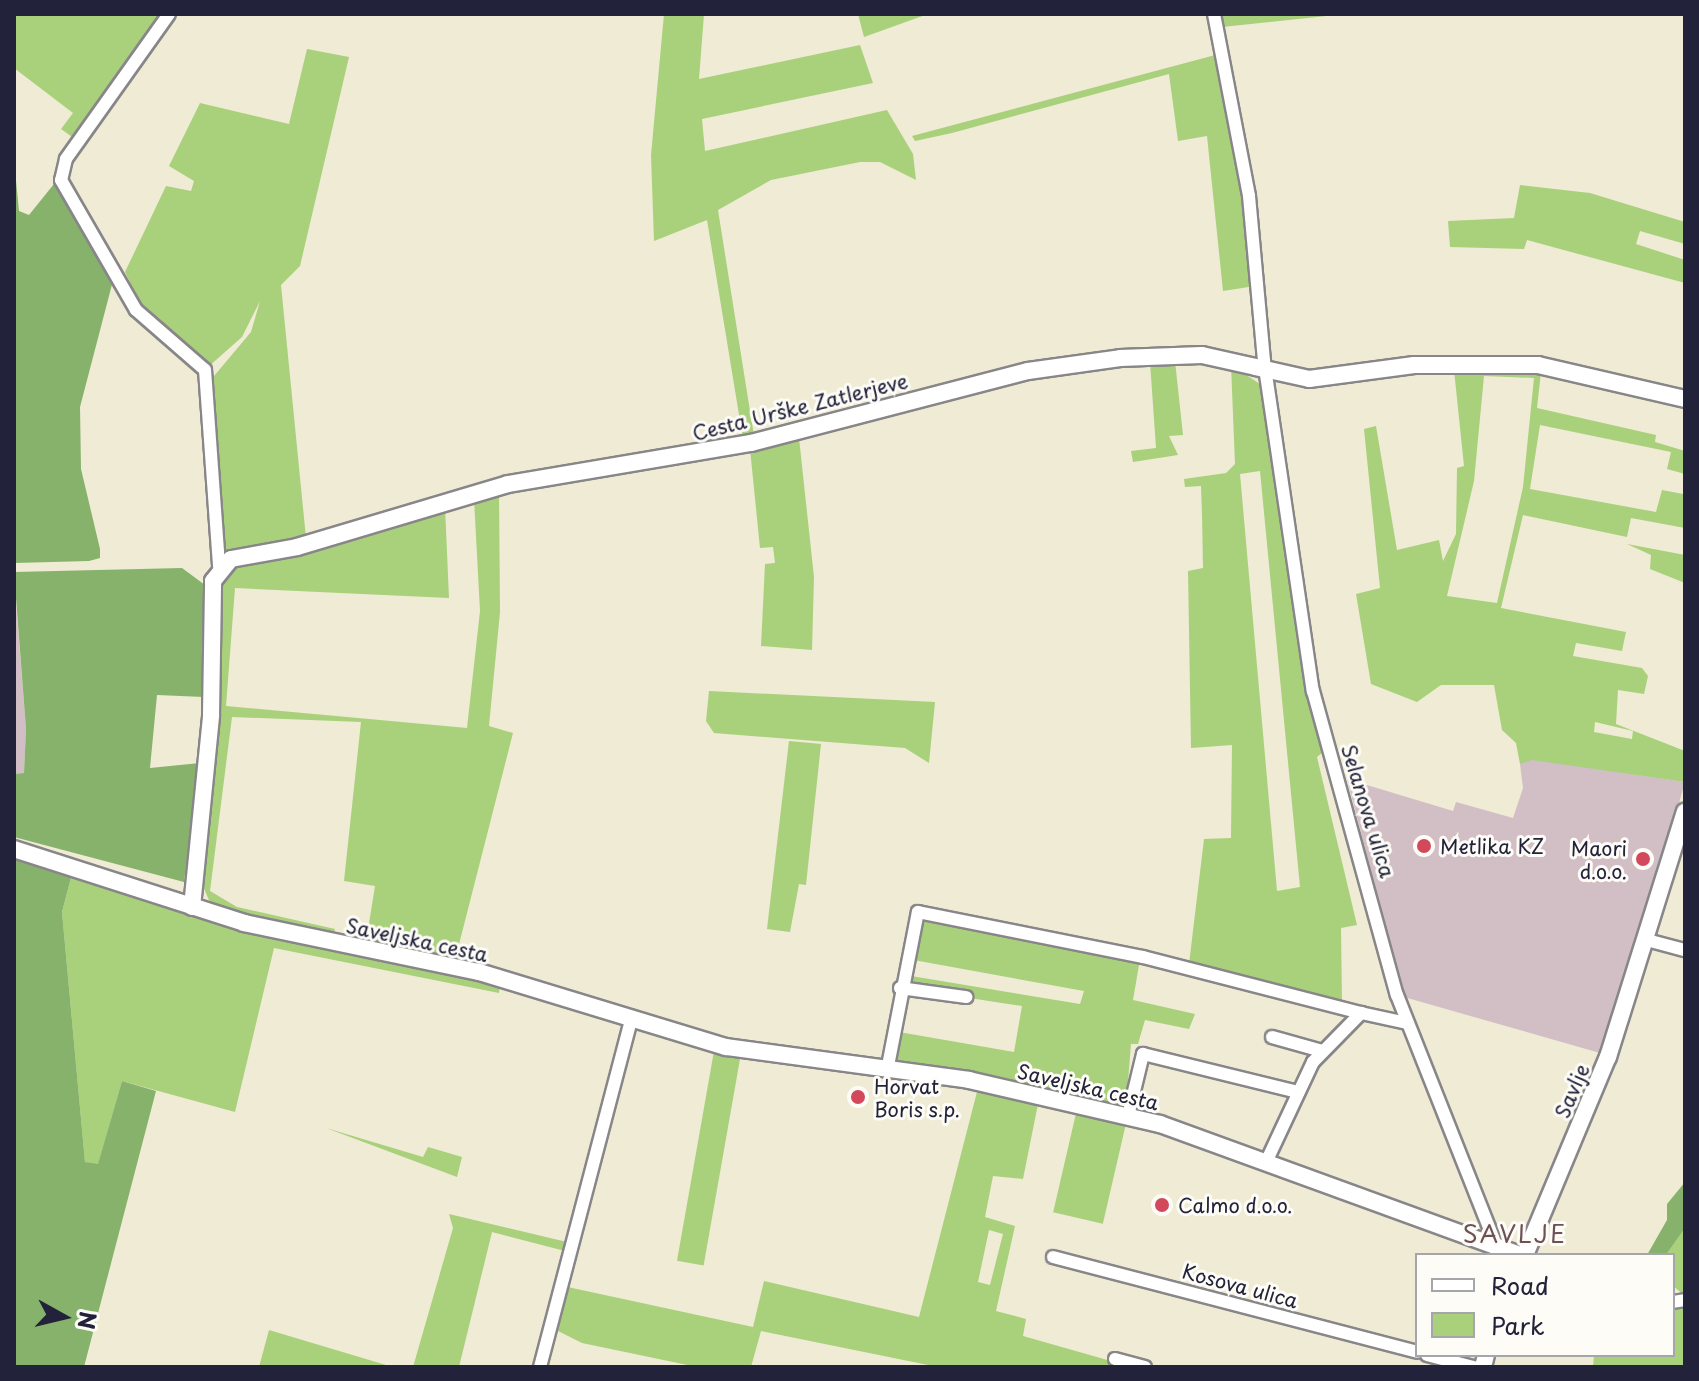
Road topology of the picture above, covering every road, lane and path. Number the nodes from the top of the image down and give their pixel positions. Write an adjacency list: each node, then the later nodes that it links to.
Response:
1 (169, 14): 5 (street)
2 (1214, 14): 3 (street, Selanova ulica)
3 (1267, 372): 4 (street, Cesta Urške Zatlerjeve); 5 (street, Cesta Urške Zatlerjeve); 16 (street, Selanova ulica)
4 (1685, 399)
5 (219, 567): 9 (street)
6 (1685, 812): 7 (street, Savlje)
7 (1682, 834): 10 (street, Savlje)
8 (14, 849): 9 (street, Saveljska cesta)
9 (192, 907): 15 (street, Saveljska cesta)
10 (1647, 940): 11 (street); 25 (street, Savlje)
11 (1685, 950)
12 (900, 988): 13 (street); 14 (street); 19 (street)
13 (966, 997)
14 (1361, 1013): 16 (street); 18 (street)
15 (631, 1020): 19 (street, Saveljska cesta); 30 (street)
16 (1407, 1023): 23 (street, Selanova ulica)
17 (1272, 1037): 18 (street)
18 (1322, 1051): 20 (street)
19 (887, 1071): 21 (street, Saveljska cesta)
20 (1292, 1091): 21 (street); 22 (street)
21 (1128, 1116): 22 (street, Saveljska cesta)
22 (1268, 1158): 23 (street, Saveljska cesta)
23 (1495, 1243): 24 (street, Saveljska cesta)
24 (1518, 1253)
25 (1523, 1253)
26 (1053, 1257): 27 (street, Kosova ulica)
27 (1415, 1351)
28 (1435, 1357): 32 (street)
29 (1115, 1359): 31 (street)
30 (540, 1367)
31 (1145, 1367)
32 (1473, 1367)

